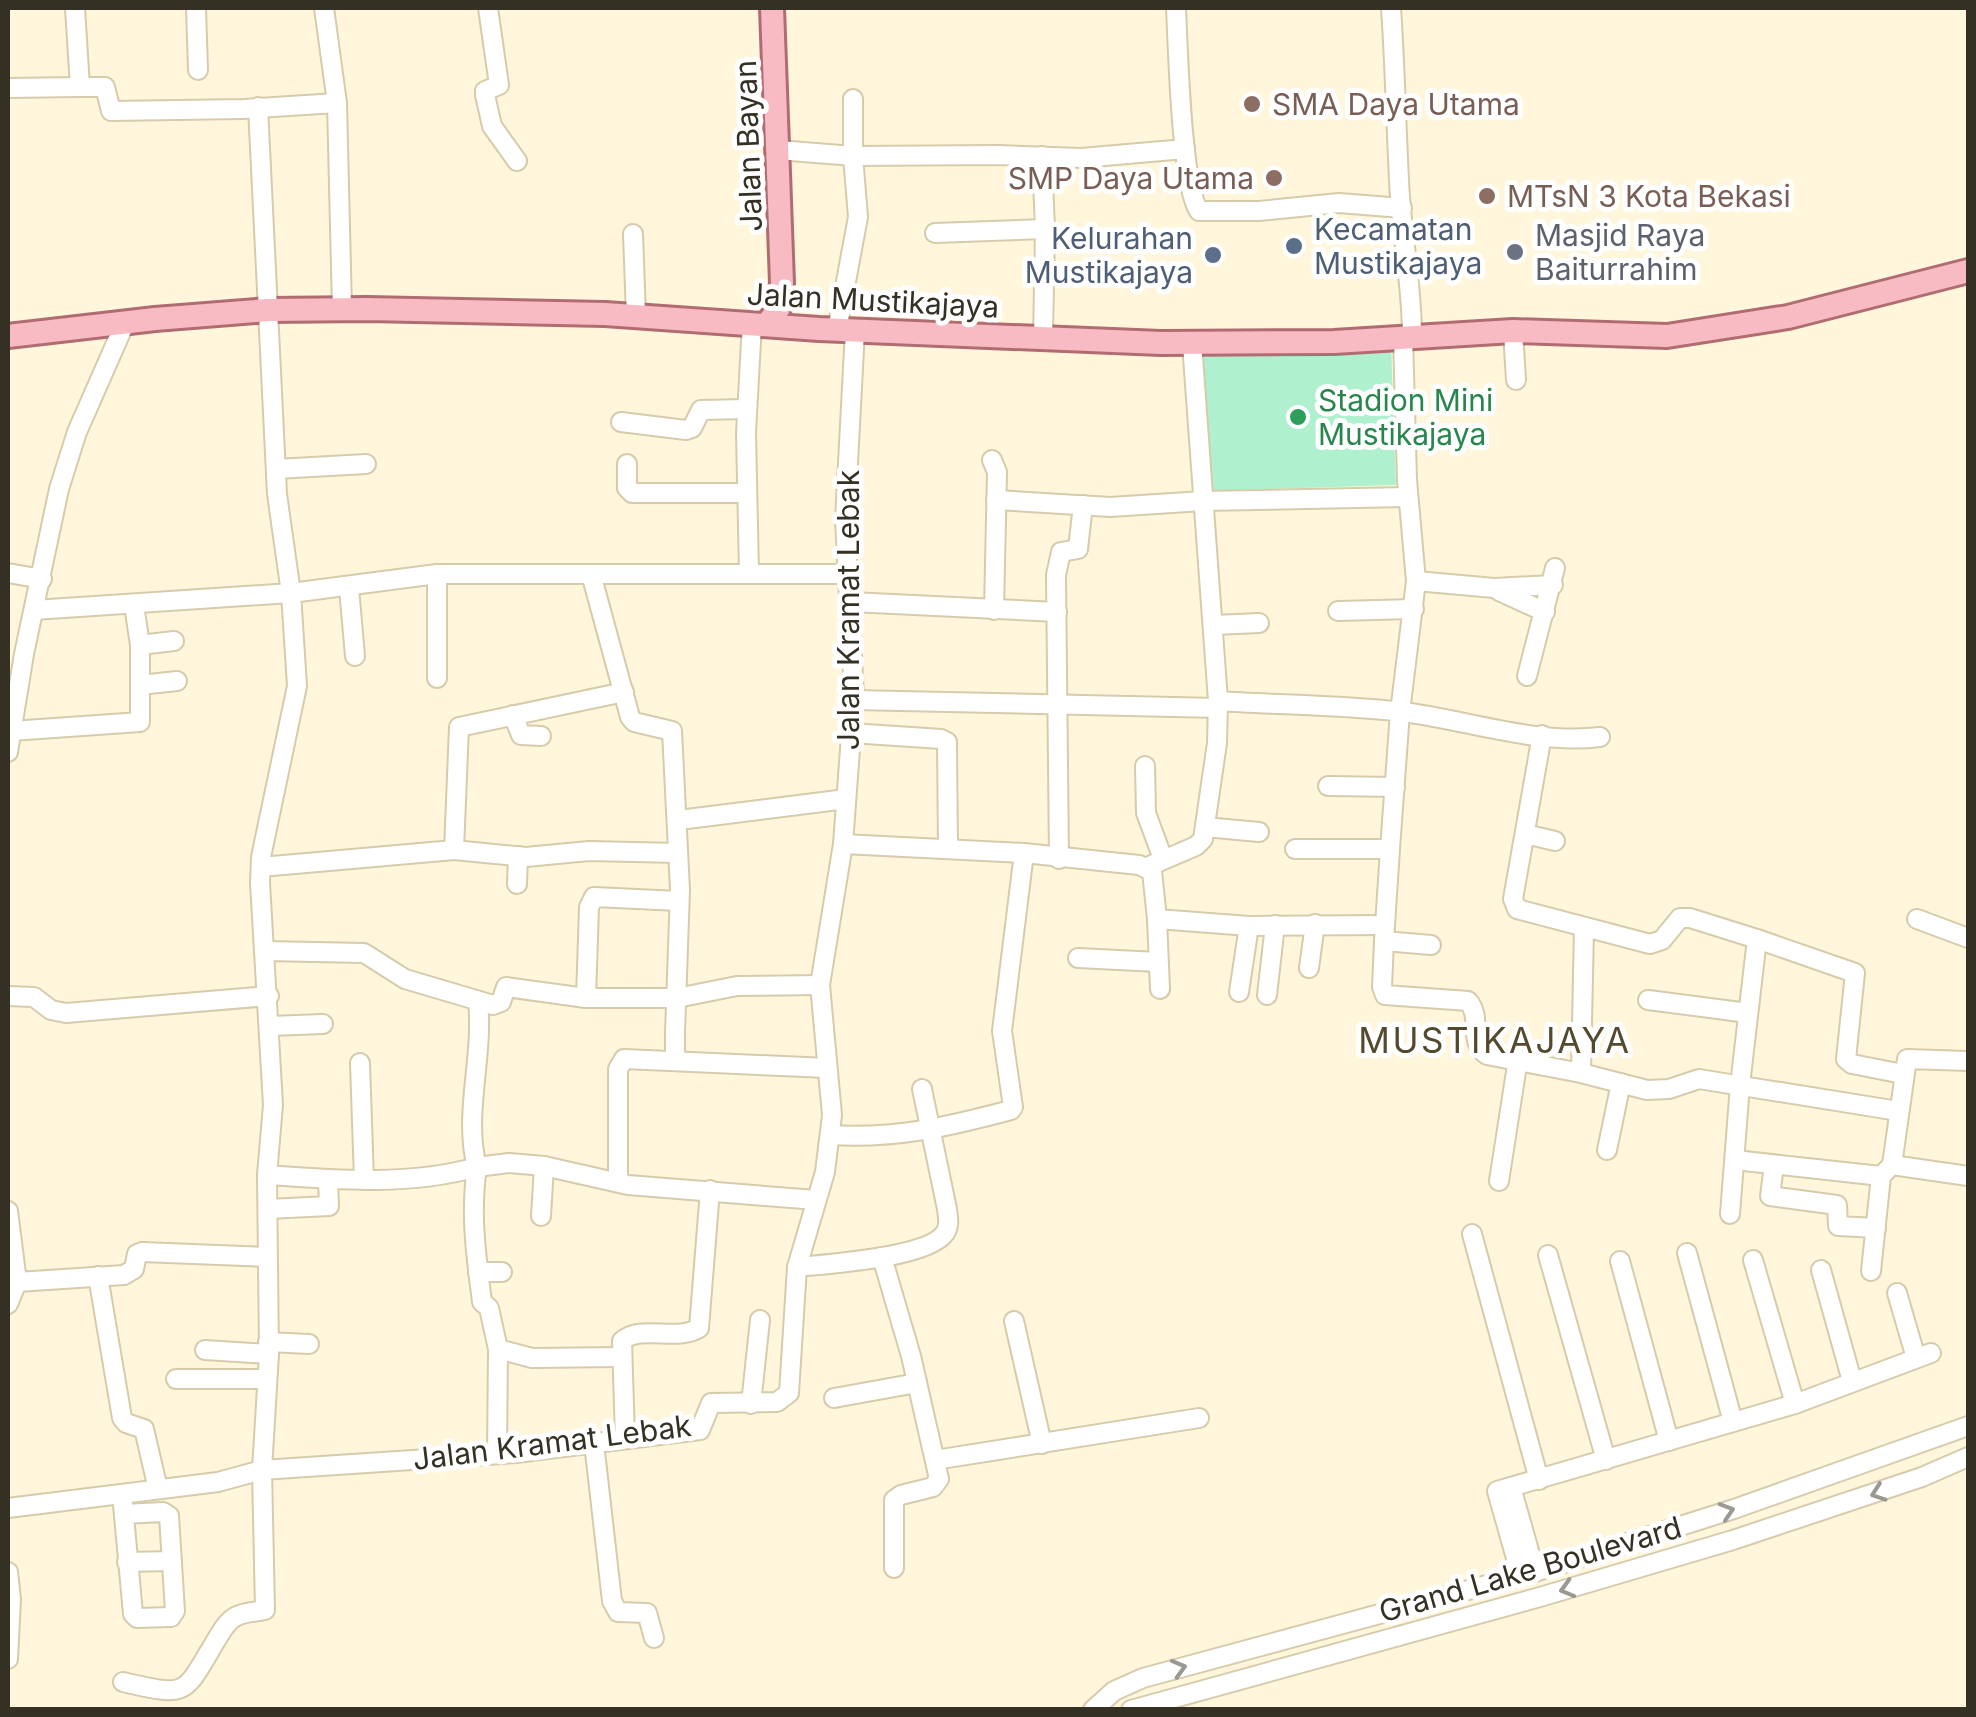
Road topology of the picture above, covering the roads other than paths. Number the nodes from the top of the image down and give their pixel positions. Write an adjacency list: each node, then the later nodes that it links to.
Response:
1 (75, 8): 10 (street)
2 (196, 8): 8 (street)
3 (324, 8): 12 (street)
4 (488, 8): 18 (street)
5 (772, 8): 15 (main road, Jalan Bayan)
6 (1176, 8): 14 (street)
7 (1391, 8): 19 (street)
8 (198, 70)
9 (8, 88): 10 (street)
10 (80, 88): 13 (street)
11 (853, 99): 16 (street, Jalan Kramat Lebak)
12 (336, 102): 13 (street); 25 (street)
13 (258, 108): 26 (street)
14 (1185, 148): 17 (street); 19 (street)
15 (778, 150): 16 (street); 24 (main road, Jalan Bayan)
16 (853, 156): 17 (street); 30 (street, Jalan Kramat Lebak)
17 (1042, 156): 20 (street)
18 (517, 160)
19 (1402, 208): 33 (street)
20 (1045, 228): 21 (street); 34 (street)
21 (935, 233)
22 (633, 234): 27 (street)
23 (1968, 272): 31 (main road, Jalan Mustikajaya)
24 (782, 283): 29 (main road, Jalan Bayan); 30 (main road)
25 (342, 309): 26 (main road, Jalan Mustikajaya); 27 (main road, Jalan Mustikajaya)
26 (268, 310): 28 (main road, Jalan Mustikajaya); 42 (street)
27 (636, 316): 29 (main road, Jalan Mustikajaya)
28 (125, 323): 32 (main road, Jalan Mustikajaya); 53 (street)
29 (759, 323): 30 (main road, Jalan Mustikajaya); 37 (street)
30 (837, 330): 34 (main road, Jalan Mustikajaya); 52 (street, Jalan Kramat Lebak)
31 (1513, 331): 33 (main road, Jalan Mustikajaya); 36 (street)
32 (8, 336)
33 (1408, 337): 35 (main road, Jalan Mustikajaya); 44 (street)
34 (1043, 340): 35 (main road, Jalan Mustikajaya)
35 (1192, 343): 46 (street)
36 (1516, 380)
37 (746, 409): 38 (street); 43 (street)
38 (621, 422)
39 (992, 460): 45 (street)
40 (366, 464): 42 (street)
41 (628, 464): 43 (street)
42 (276, 470): 57 (street)
43 (746, 493): 48 (street)
44 (1408, 497): 46 (street); 54 (street)
45 (996, 500): 47 (street); 62 (street)
46 (1203, 501): 47 (street); 67 (street)
47 (1082, 505): 63 (street)
48 (749, 572): 51 (street); 52 (street)
49 (8, 573): 53 (street)
50 (437, 574): 51 (street); 55 (street); 73 (street)
51 (590, 574): 76 (street)
52 (845, 574): 58 (street, Jalan Kramat Lebak)
53 (42, 579): 61 (street)
54 (1416, 581): 56 (street); 60 (street)
55 (349, 588): 57 (street); 71 (street)
56 (1494, 588): 65 (street); 65 (street)
57 (291, 593): 59 (street); 107 (street)
58 (851, 602): 62 (street); 77 (street, Jalan Kramat Lebak)
59 (134, 605): 61 (street); 69 (street)
60 (1414, 609): 64 (street); 80 (street)
61 (34, 610): 70 (street)
62 (994, 610): 63 (street)
63 (1057, 612): 78 (street)
64 (1338, 612)
65 (1545, 612): 72 (street)
66 (1259, 624): 67 (street)
67 (1214, 625): 79 (street)
68 (174, 641): 69 (street)
69 (140, 645): 75 (street)
70 (16, 654): 82 (street)
71 (354, 656)
72 (1527, 676)
73 (437, 678)
74 (177, 680): 75 (street)
75 (140, 686): 82 (street)
76 (624, 692): 81 (street); 92 (street)
77 (853, 700): 78 (street); 83 (street, Jalan Kramat Lebak)
78 (1056, 704): 79 (street); 105 (street)
79 (1218, 704): 80 (street); 93 (street)
80 (1400, 712): 84 (street); 90 (street)
81 (513, 715): 85 (street); 99 (street)
82 (11, 731): 87 (street)
83 (851, 733): 91 (street, Jalan Kramat Lebak); 100 (street)
84 (1542, 735): 86 (street); 95 (street)
85 (541, 736)
86 (1600, 737)
87 (8, 752)
88 (1145, 766): 106 (street)
89 (1328, 786): 90 (street)
90 (1395, 788): 101 (street)
91 (846, 798): 92 (street); 97 (street, Jalan Kramat Lebak)
92 (678, 820): 102 (street)
93 (1204, 827): 94 (street); 106 (street)
94 (1260, 832)
95 (1525, 834): 96 (street); 115 (street)
96 (1555, 841)
97 (843, 844): 100 (street); 124 (street, Jalan Kramat Lebak)
98 (1294, 849): 101 (street)
99 (454, 850): 104 (street); 107 (street)
100 (948, 850): 103 (street)
101 (1390, 850): 116 (street)
102 (678, 853): 104 (street); 109 (street)
103 (1024, 853): 105 (street); 148 (street)
104 (518, 856): 108 (street)
105 (1059, 859): 106 (street)
106 (1155, 863): 110 (street)
107 (260, 868): 120 (street)
108 (518, 884)
109 (680, 901): 130 (street); 131 (street)
110 (1158, 919): 114 (street); 122 (street)
111 (1917, 919): 117 (street)
112 (1314, 924): 113 (street); 116 (street); 123 (street)
113 (1275, 925): 114 (street); 129 (street)
114 (1249, 926): 126 (street)
115 (1584, 927): 118 (street); 142 (street)
116 (1384, 933): 119 (street); 137 (street)
117 (1968, 938)
118 (1758, 940): 134 (street); 143 (street)
119 (1431, 945)
120 (265, 951): 128 (street); 133 (street)
121 (1078, 958): 122 (street)
122 (1158, 962): 125 (street)
123 (1309, 968)
124 (820, 986): 131 (street); 141 (street, Jalan Kramat Lebak)
125 (1160, 989)
126 (1239, 992)
127 (8, 996): 128 (street)
128 (269, 996): 136 (street)
129 (1268, 996)
130 (586, 998): 131 (street); 133 (street)
131 (677, 998): 138 (street)
132 (1648, 1000): 134 (street)
133 (478, 1002): 154 (street)
134 (1748, 1013): 145 (street)
135 (323, 1024): 136 (street)
136 (270, 1026): 156 (street)
137 (1518, 1059): 142 (street); 160 (street)
138 (678, 1060): 141 (street); 161 (street)
139 (1968, 1061): 143 (street)
140 (360, 1063): 159 (street)
141 (827, 1068): 149 (street, Jalan Kramat Lebak)
142 (1581, 1072): 144 (street)
143 (1903, 1074): 147 (street)
144 (1620, 1083): 145 (street); 150 (street)
145 (1740, 1085): 147 (street); 151 (street)
146 (922, 1089): 148 (street)
147 (1898, 1111): 155 (street)
148 (932, 1128): 149 (street); 173 (street)
149 (830, 1135): 163 (street, Jalan Kramat Lebak)
150 (1607, 1150)
151 (1735, 1160): 152 (street); 166 (street)
152 (1774, 1165): 155 (street); 168 (street)
153 (544, 1166): 154 (street); 161 (street); 167 (street)
154 (476, 1167): 159 (street); 179 (street)
155 (1887, 1170): 157 (street); 168 (street)
156 (267, 1175): 158 (street); 164 (street)
157 (1968, 1176)
158 (328, 1180): 159 (street); 164 (street)
159 (364, 1180)
160 (1499, 1181)
161 (618, 1182): 162 (street)
162 (710, 1190): 163 (street); 190 (street)
163 (816, 1200): 176 (street, Jalan Kramat Lebak)
164 (268, 1209): 172 (street)
165 (8, 1211): 183 (street)
166 (1730, 1214)
167 (541, 1216)
168 (1876, 1228): 178 (street)
169 (1472, 1234): 210 (street)
170 (1687, 1253): 199 (street)
171 (1548, 1254): 208 (street)
172 (266, 1257): 181 (street); 187 (street)
173 (882, 1257): 176 (street); 194 (street)
174 (1753, 1260): 197 (street)
175 (1620, 1262): 202 (street)
176 (797, 1267): 196 (street, Jalan Kramat Lebak)
177 (1821, 1270): 193 (street)
178 (1871, 1271)
179 (478, 1272): 180 (street); 188 (street)
180 (502, 1272)
181 (98, 1276): 183 (street); 212 (street)
182 (1897, 1293): 193 (street)
183 (10, 1295)
184 (760, 1320): 196 (street)
185 (1014, 1321): 204 (street)
186 (309, 1344): 187 (street)
187 (269, 1348): 189 (street); 192 (street)
188 (498, 1349): 190 (street); 205 (street)
189 (205, 1350)
190 (621, 1356): 201 (street)
191 (176, 1379): 192 (street)
192 (266, 1379): 209 (street)
193 (1852, 1381): 197 (street)
194 (918, 1383): 195 (street); 207 (street)
195 (834, 1398)
196 (751, 1404): 201 (street, Jalan Kramat Lebak)
197 (1795, 1404): 199 (street)
198 (1200, 1418): 204 (street)
199 (1733, 1422): 202 (street)
200 (1968, 1426): 211 (street, Grand Lake Boulevard)
201 (625, 1439): 203 (street, Jalan Kramat Lebak)
202 (1670, 1441): 208 (street)
203 (594, 1443): 205 (street, Jalan Kramat Lebak); 222 (street)
204 (1042, 1444): 207 (street)
205 (497, 1454): 209 (street, Jalan Kramat Lebak)
206 (1968, 1457): 215 (street, Grand Lake Boulevard, one-way to 215)
207 (935, 1460): 219 (street)
208 (1606, 1460): 210 (street)
209 (262, 1470): 212 (street, Jalan Kramat Lebak); 226 (street)
210 (1538, 1480): 221 (street)
211 (1806, 1483): 215 (street); 221 (street, Grand Lake Boulevard, one-way to 211)
212 (158, 1490): 213 (street, Jalan Kramat Lebak)
213 (122, 1494): 214 (street, Jalan Kramat Lebak); 216 (street)
214 (8, 1508)
215 (1819, 1513): 225 (street, Grand Lake Boulevard, one-way to 225)
216 (124, 1514): 217 (street); 218 (street)
217 (172, 1561): 218 (street); 218 (street)
218 (127, 1562)
219 (894, 1568)
220 (8, 1572): 224 (street)
221 (1528, 1574): 223 (street, Grand Lake Boulevard)
222 (654, 1638)
223 (1258, 1645): 225 (street); 227 (street, Grand Lake Boulevard, one-way to 223)
224 (8, 1658)
225 (1266, 1670): 228 (street, Grand Lake Boulevard)
226 (123, 1682)
227 (1092, 1710)
228 (1132, 1710)

